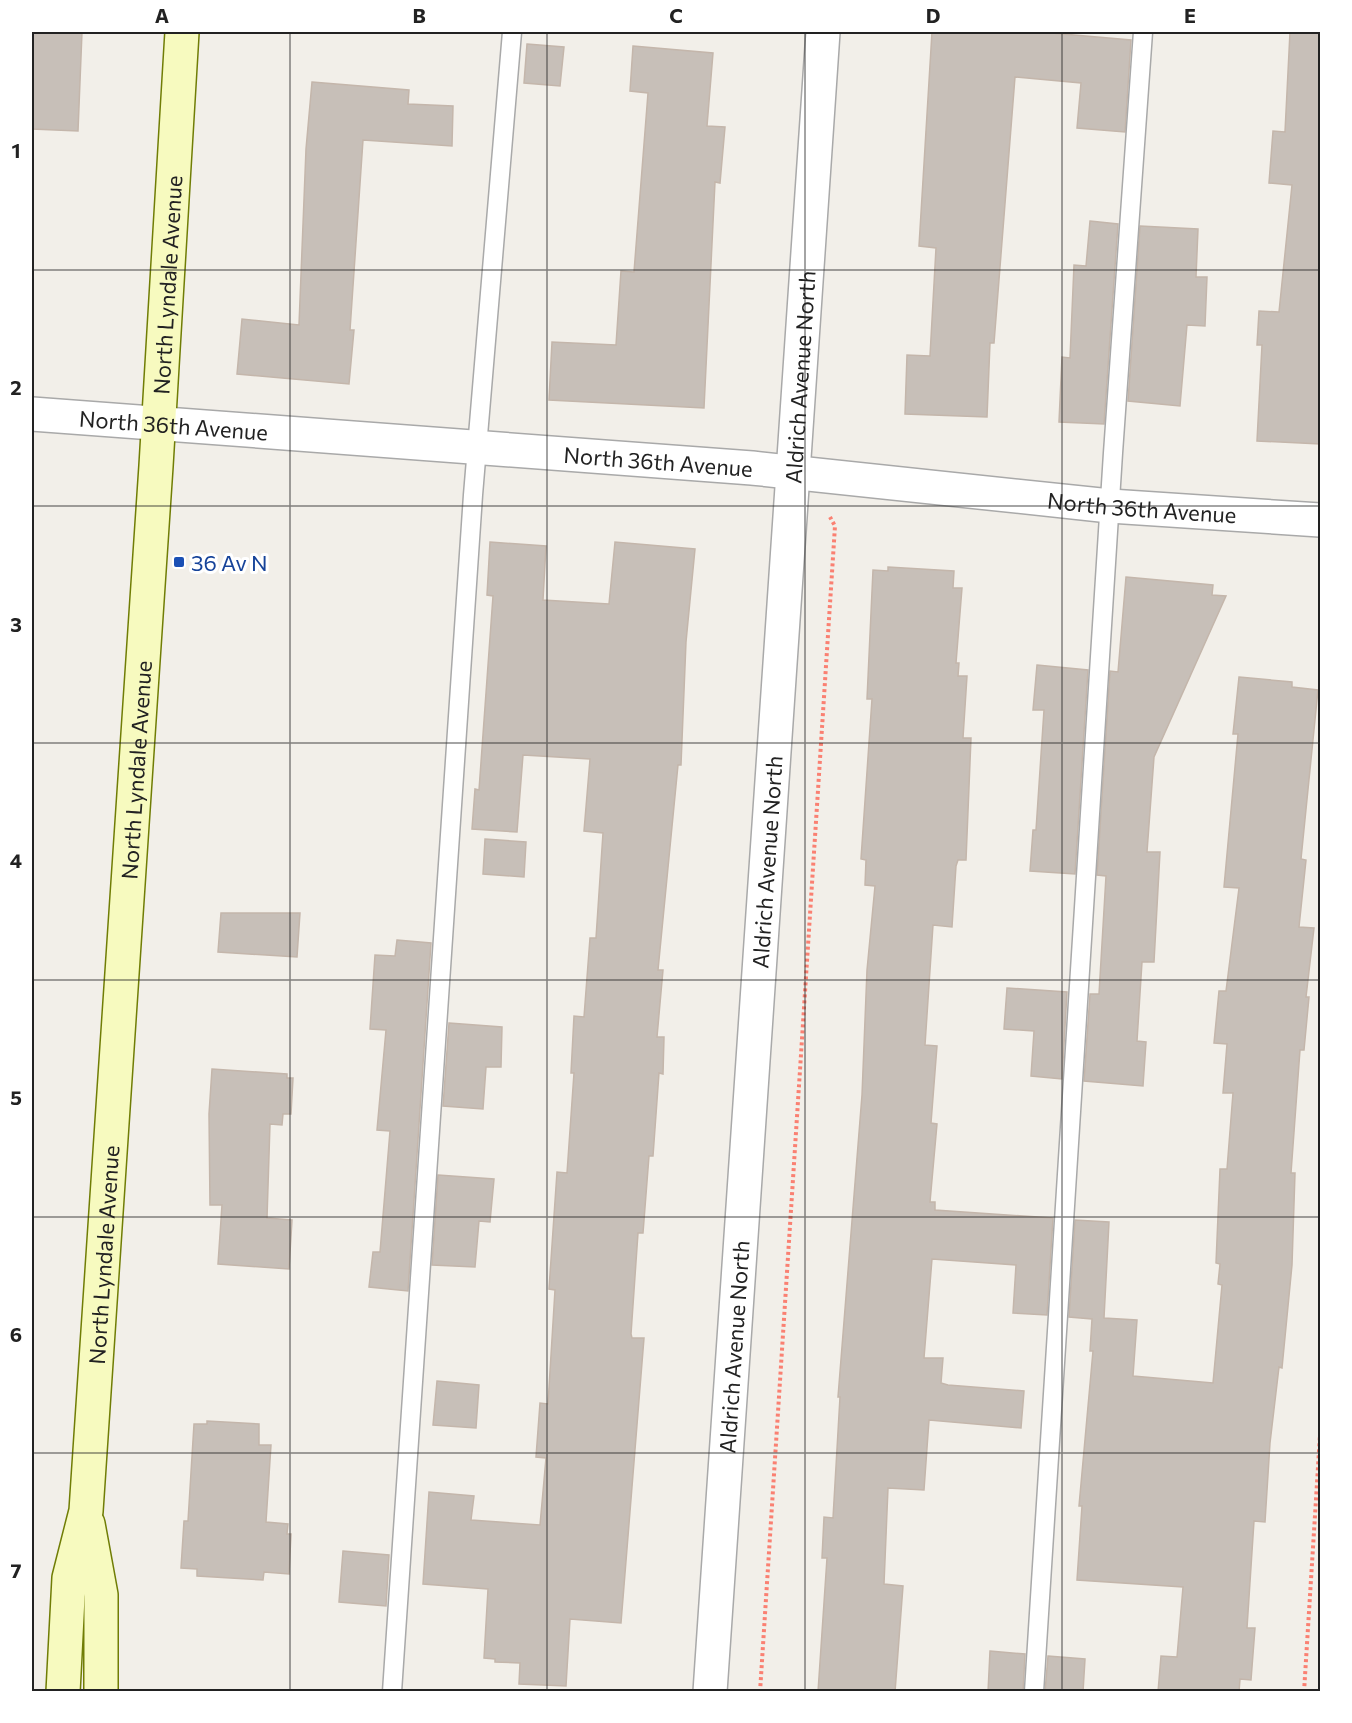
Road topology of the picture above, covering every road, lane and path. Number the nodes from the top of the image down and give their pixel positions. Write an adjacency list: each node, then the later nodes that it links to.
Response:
1 (182, 32): 6 (street, North Lyndale Avenue)
2 (512, 32): 7 (lane)
3 (823, 32): 8 (street, Aldrich Avenue North)
4 (1143, 32): 9 (lane)
5 (32, 414): 6 (street, North 36th Avenue)
6 (158, 424): 7 (street, North 36th Avenue); 13 (street, North Lyndale Avenue)
7 (478, 446): 8 (street, North 36th Avenue); 16 (lane)
8 (792, 473): 9 (street, North 36th Avenue); 17 (street, Aldrich Avenue North)
9 (1110, 506): 11 (street, North 36th Avenue); 19 (lane)
10 (828, 514): 18 (path)
11 (1320, 520)
12 (1320, 1435): 20 (path)
13 (86, 1511): 14 (street, North Lyndale Avenue); 15 (street, North Lyndale Avenue)
14 (63, 1692)
15 (101, 1692)
16 (392, 1692)
17 (710, 1692)
18 (760, 1692)
19 (1035, 1692)
20 (1304, 1692)

